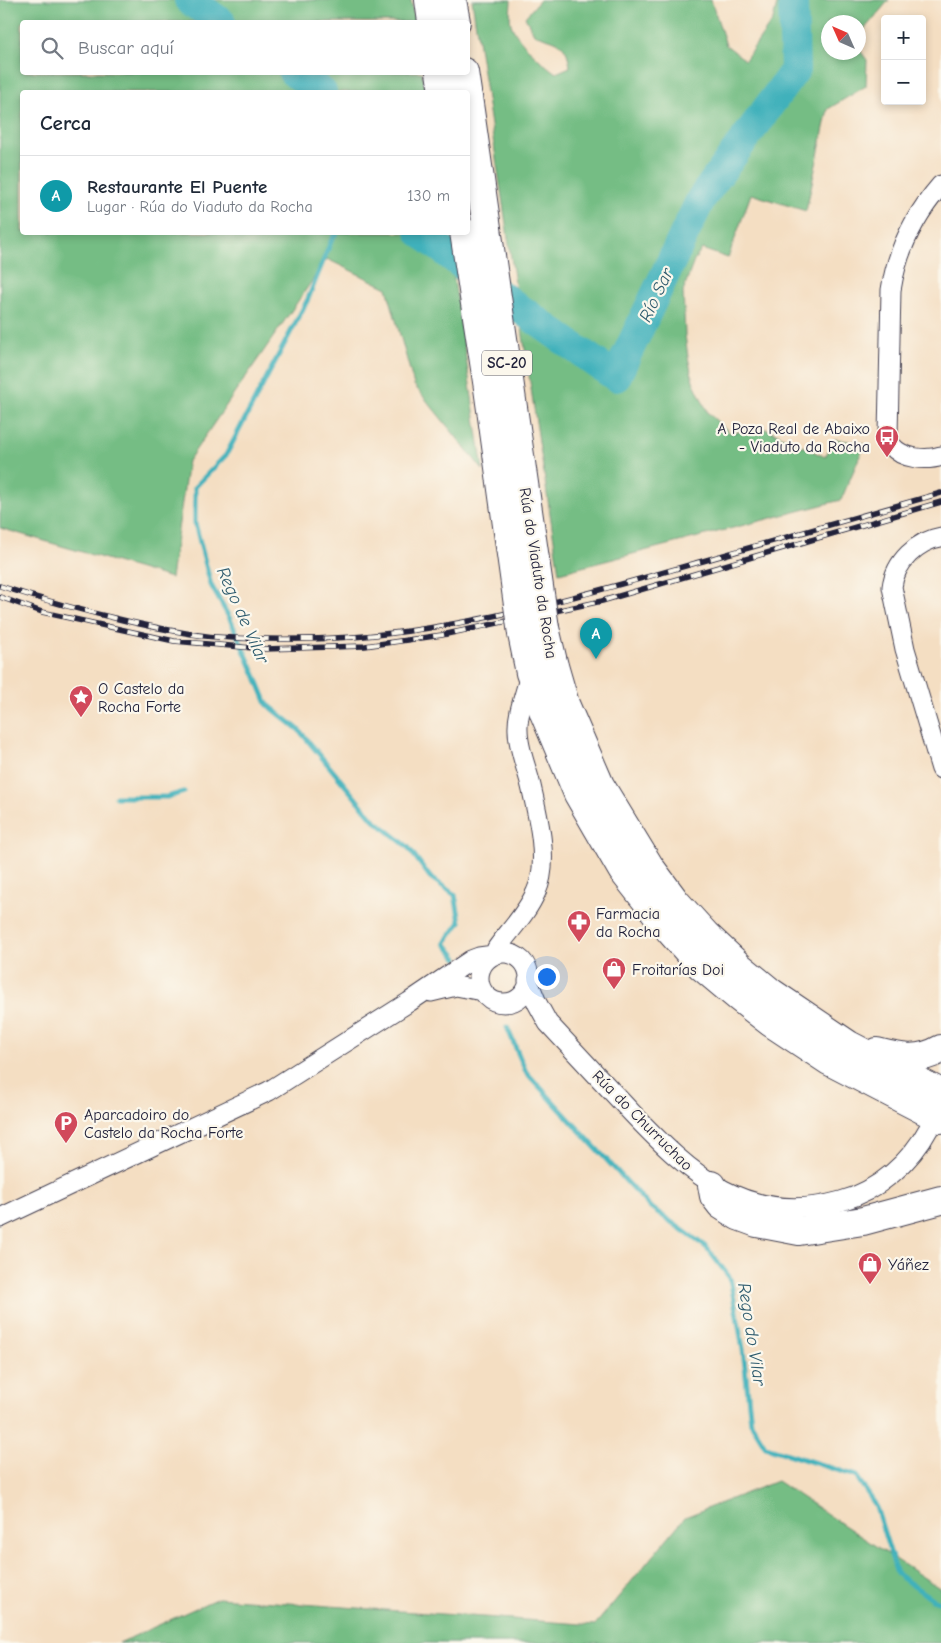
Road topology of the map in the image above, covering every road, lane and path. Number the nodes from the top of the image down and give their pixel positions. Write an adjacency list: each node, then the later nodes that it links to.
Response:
1 (429, 0): 3 (highway)
2 (452, 0): 4 (highway)
3 (432, 20)
4 (456, 20)
5 (440, 75): 7 (highway)
6 (464, 75): 8 (highway)
7 (443, 90)
8 (467, 90)
9 (470, 113): 14 (highway, Rúa do Viaduto da Rocha / SC-20, bridge)
10 (941, 185): 12 (street)
11 (464, 235): 14 (highway, Rúa do Viaduto da Rocha / SC-20, bridge)
12 (941, 456)
13 (941, 537): 16 (street)
14 (534, 631): 15 (highway, Rúa do Viaduto da Rocha / SC-20); 23 (highway, Rúa do Viaduto da Rocha / SC-20)
15 (530, 673): 17 (street); 26 (highway, Rúa do Viaduto da Rocha / SC-20)
16 (941, 769)
17 (494, 955): 18 (street); 19 (street); 20 (street)
18 (528, 982): 21 (street); 22 (street, Rúa do Churruchao)
19 (482, 991): 20 (street); 21 (street)
20 (410, 1002): 29 (street)
21 (510, 1002): 22 (street, Rúa do Churruchao)
22 (548, 1023): 27 (street, Rúa do Churruchao)
23 (849, 1045): 24 (highway); 25 (highway, Rúa do Viaduto da Rocha / SC-20)
24 (941, 1049)
25 (941, 1093)
26 (935, 1123): 27 (street, Rúa do Churruchao)
27 (712, 1184): 28 (highway)
28 (941, 1200)
29 (0, 1218)

